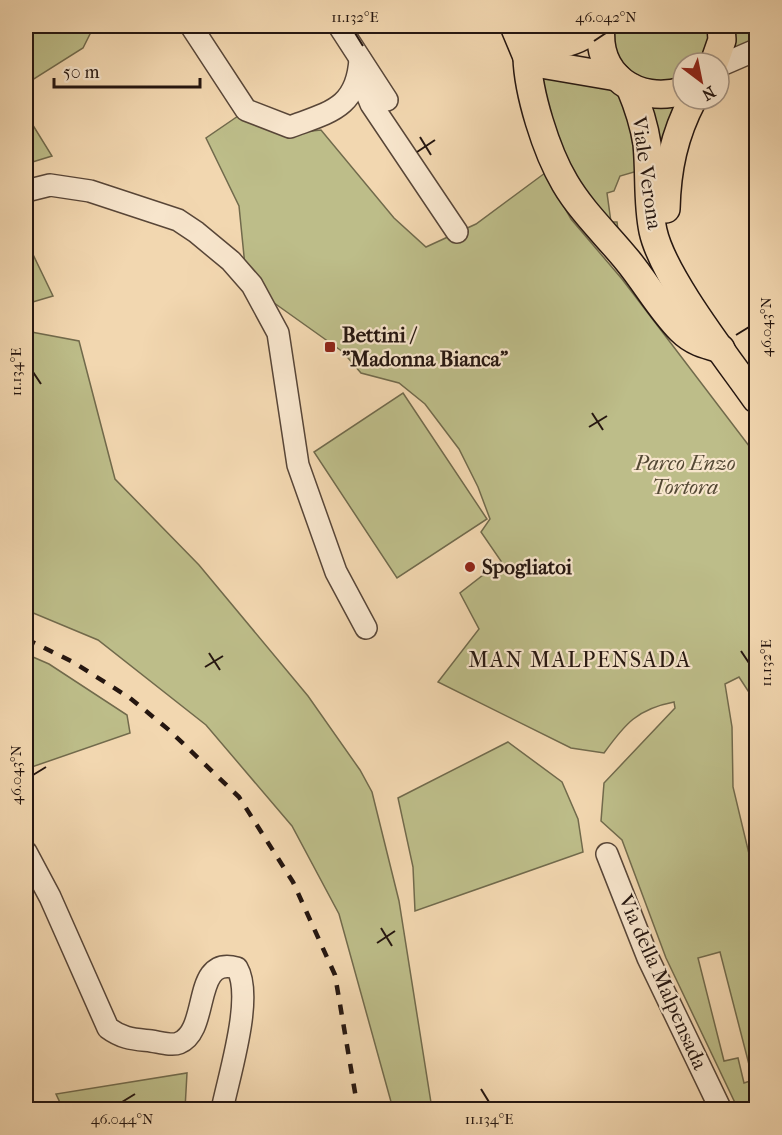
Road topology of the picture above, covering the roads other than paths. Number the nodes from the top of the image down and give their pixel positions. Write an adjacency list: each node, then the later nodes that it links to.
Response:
1 (191, 26): 11 (street)
2 (339, 26): 11 (street)
3 (596, 26): 6 (main road)
4 (601, 26): 12 (main road, Viale Verona)
5 (721, 26): 8 (main road)
6 (515, 28): 9 (main road)
7 (756, 50): 10 (street)
8 (718, 51)
9 (527, 57): 12 (main road); 19 (main road)
10 (731, 61)
11 (360, 67): 14 (street); 17 (street)
12 (623, 82): 13 (main road); 18 (main road, Viale Verona)
13 (671, 94)
14 (387, 100)
15 (687, 111): 18 (main road, Viale Verona)
16 (26, 191): 21 (street)
17 (457, 232)
18 (682, 289): 19 (main road, Viale Verona)
19 (721, 350): 20 (main road, Viale Verona)
20 (756, 399)
21 (366, 628)
22 (26, 852): 24 (street)
23 (607, 854): 25 (street, Via della Malpensada)
24 (222, 1110)
25 (721, 1110)

